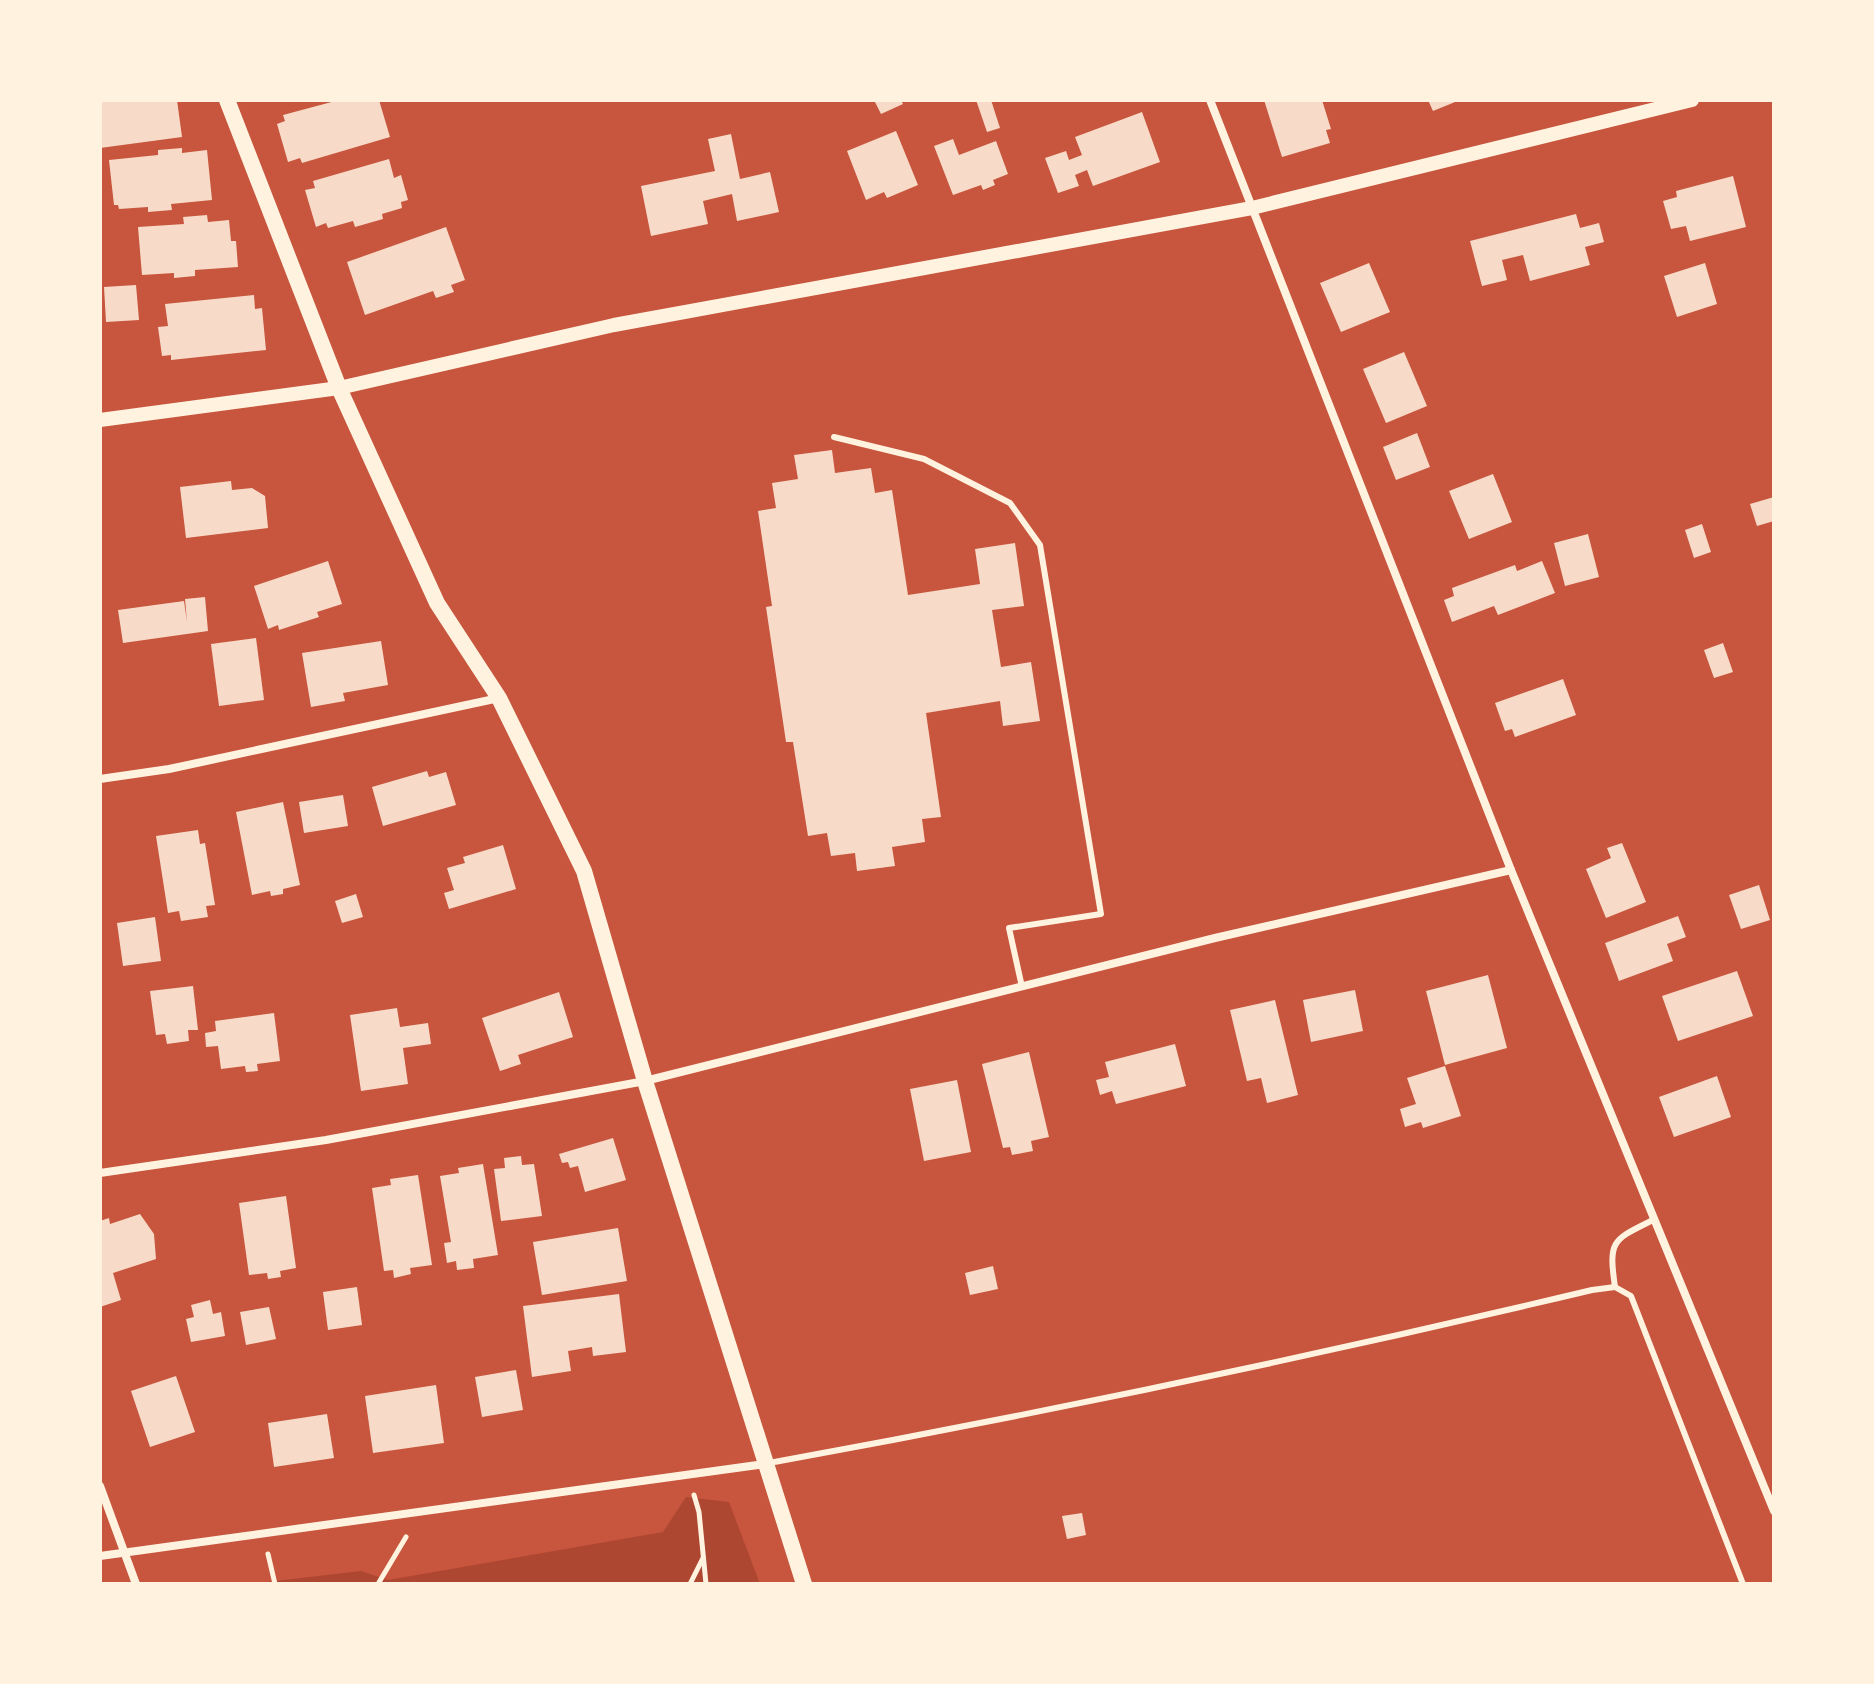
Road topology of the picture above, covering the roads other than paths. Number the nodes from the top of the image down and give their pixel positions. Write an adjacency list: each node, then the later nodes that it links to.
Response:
1 (227, 100): 5 (main road)
2 (1210, 100): 4 (street)
3 (1692, 100): 4 (street)
4 (1252, 208): 5 (street); 10 (street)
5 (339, 388): 6 (street); 8 (main road)
6 (100, 420)
7 (834, 437): 11 (lane)
8 (499, 698): 9 (street); 12 (main road)
9 (100, 779)
10 (1511, 870): 11 (street); 14 (street)
11 (1022, 987): 12 (street)
12 (645, 1081): 13 (street); 16 (main road)
13 (100, 1173)
14 (1655, 1219): 15 (lane); 18 (street)
15 (1615, 1287): 16 (lane); 21 (lane)
16 (765, 1464): 19 (street); 23 (main road)
17 (100, 1486): 19 (street)
18 (1774, 1511)
19 (125, 1552): 20 (street); 22 (street)
20 (100, 1556)
21 (1743, 1583)
22 (136, 1584)
23 (804, 1584)

